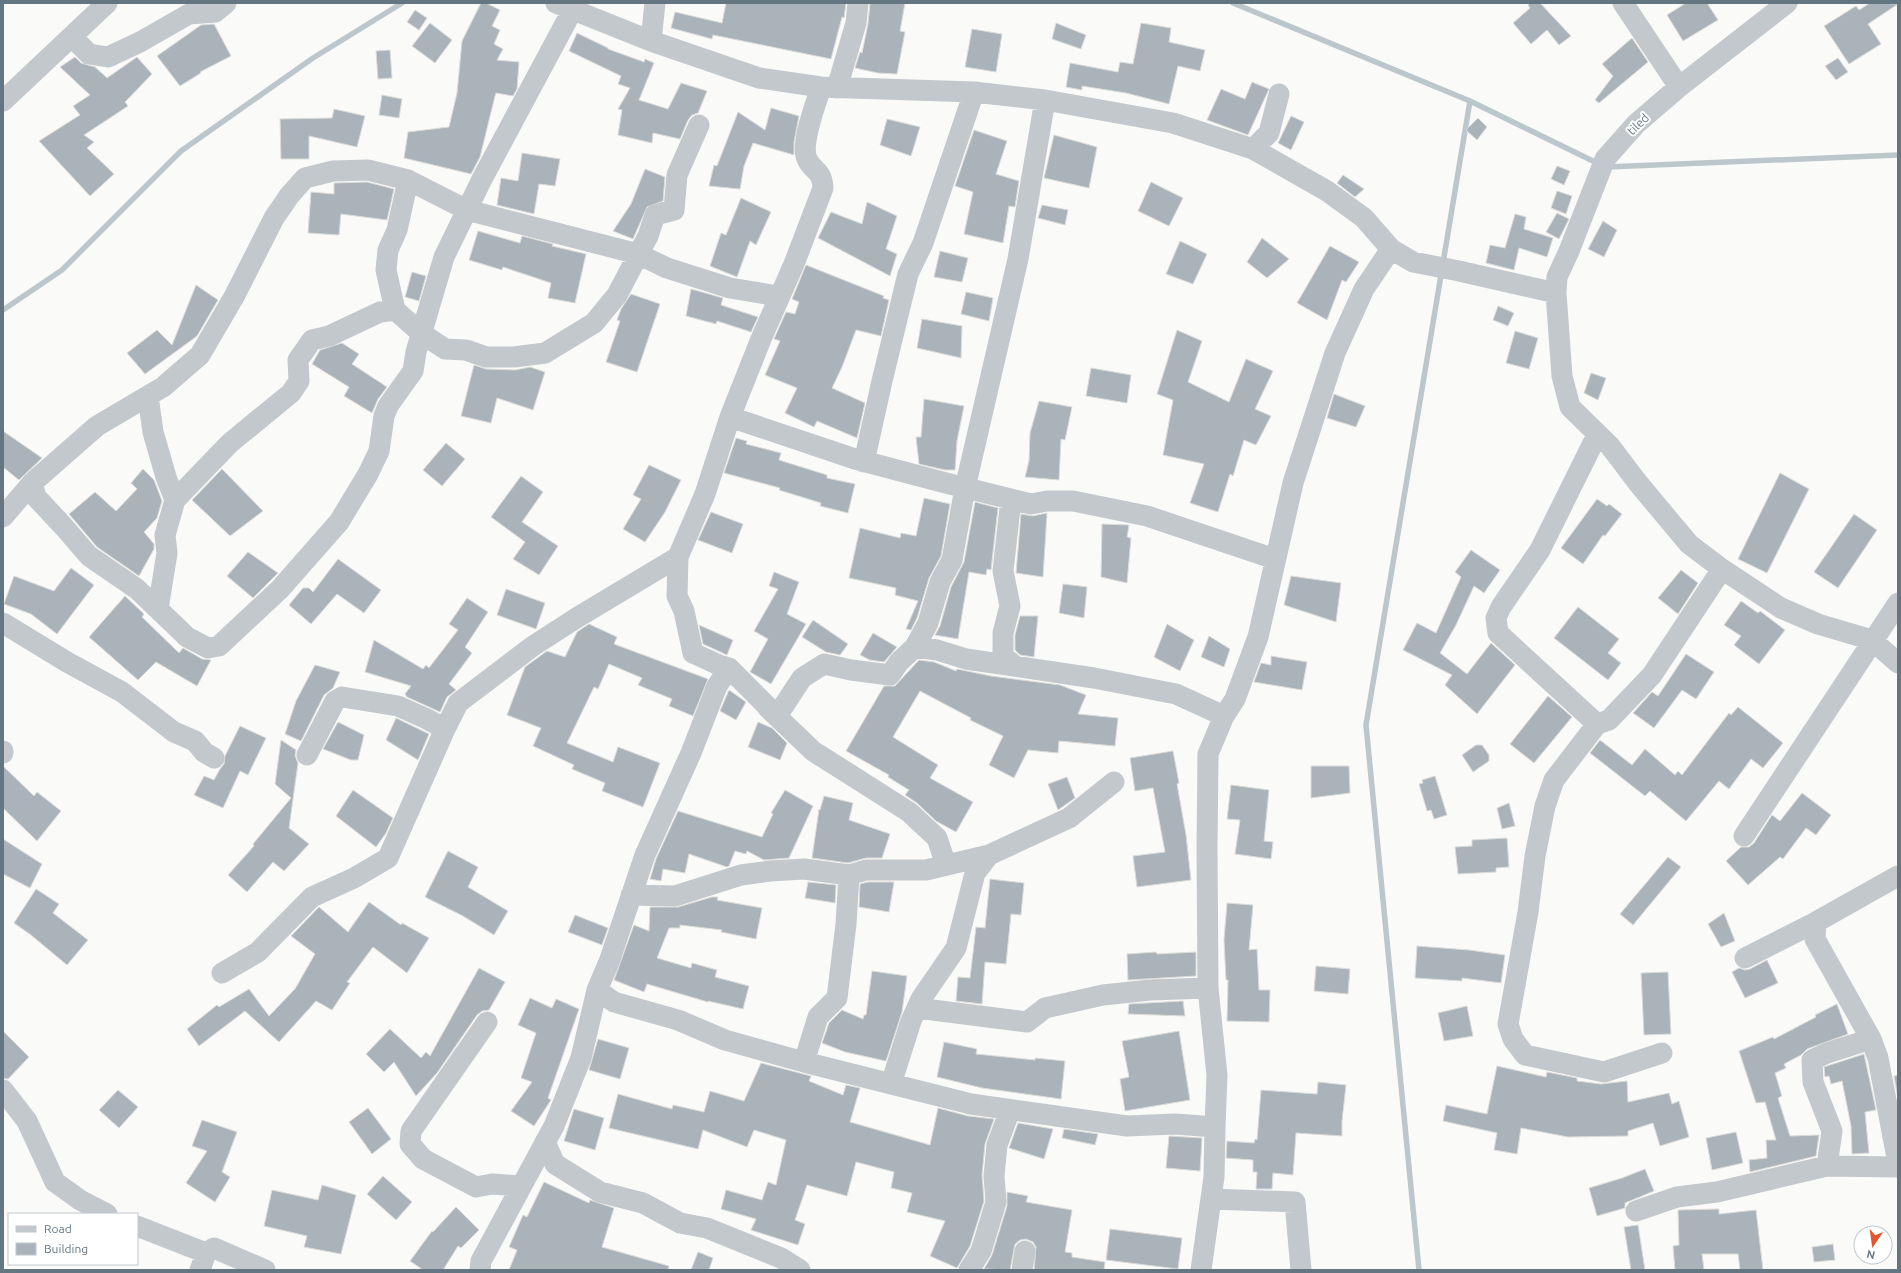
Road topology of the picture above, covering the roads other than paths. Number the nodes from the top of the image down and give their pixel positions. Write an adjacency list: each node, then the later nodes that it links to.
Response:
1 (107, 3): 8 (street)
2 (226, 3): 8 (street)
3 (654, 3): 9 (street)
4 (858, 3): 10 (street)
5 (1623, 3): 11 (street)
6 (1787, 3): 11 (street, tiled)
7 (565, 6): 9 (street); 19 (street)
8 (72, 37): 15 (street)
9 (651, 41): 10 (street)
10 (829, 87): 12 (street); 23 (street)
11 (1679, 87): 22 (street, tiled)
12 (974, 92): 14 (street); 29 (street)
13 (1279, 94): 17 (street)
14 (1045, 100): 17 (street); 31 (street)
15 (3, 101)
16 (699, 125): 21 (street)
17 (1253, 149): 20 (street)
18 (408, 180): 19 (street); 24 (street); 26 (street)
19 (467, 210): 21 (street); 25 (street)
20 (1391, 249): 22 (street); 36 (street)
21 (638, 254): 23 (street); 25 (street)
22 (1556, 293): 28 (street, tiled)
23 (778, 296): 27 (street)
24 (395, 310): 25 (street); 33 (street)
25 (421, 332): 39 (street)
26 (148, 396): 30 (street); 33 (street)
27 (730, 417): 29 (street); 35 (street)
28 (1597, 435): 37 (street, tiled); 48 (street)
29 (864, 462): 31 (street)
30 (32, 483): 34 (street); 39 (street)
31 (965, 488): 32 (street); 42 (street)
32 (1011, 499): 36 (street); 44 (street)
33 (175, 500): 39 (street)
34 (3, 517)
35 (678, 557): 45 (street); 49 (street)
36 (1275, 559): 47 (street)
37 (1722, 569): 41 (street, tiled); 48 (street)
38 (1898, 603): 41 (street)
39 (158, 609)
40 (3, 623): 51 (street)
41 (1872, 640): 43 (street); 53 (street)
42 (915, 648): 44 (street); 46 (street)
43 (1898, 663)
44 (1015, 666): 47 (street)
45 (730, 668): 46 (street); 58 (street)
46 (777, 716): 55 (street)
47 (1224, 716): 62 (street)
48 (1597, 724): 67 (street)
49 (445, 729): 50 (street); 61 (street)
50 (306, 755)
51 (214, 758)
52 (1114, 782): 54 (street)
53 (1744, 836)
54 (989, 855): 55 (street); 64 (street)
55 (946, 865): 56 (street)
56 (849, 875): 58 (street); 68 (street)
57 (1898, 876): 59 (street)
58 (631, 895): 63 (street)
59 (1816, 922): 60 (street); 66 (street)
60 (1744, 958)
61 (222, 973)
62 (1208, 988): 64 (street); 72 (street)
63 (597, 990): 68 (street); 73 (street)
64 (917, 1008): 69 (street)
65 (487, 1022): 77 (street)
66 (1871, 1039): 74 (street); 75 (street)
67 (1662, 1053)
68 (804, 1062): 69 (street)
69 (891, 1084): 71 (street)
70 (3, 1090): 80 (street)
71 (1010, 1110): 72 (street); 86 (street)
72 (1215, 1127): 78 (street)
73 (545, 1142): 77 (street); 85 (street)
74 (1898, 1163)
75 (1827, 1166): 76 (street); 79 (street)
76 (1898, 1167)
77 (521, 1186): 84 (street)
78 (1211, 1199): 87 (street); 88 (street)
79 (1636, 1211)
80 (104, 1213)
81 (138, 1227): 82 (street)
82 (203, 1262): 83 (street)
83 (265, 1270)
84 (480, 1270)
85 (800, 1270)
86 (969, 1270)
87 (1201, 1270)
88 (1301, 1270)

